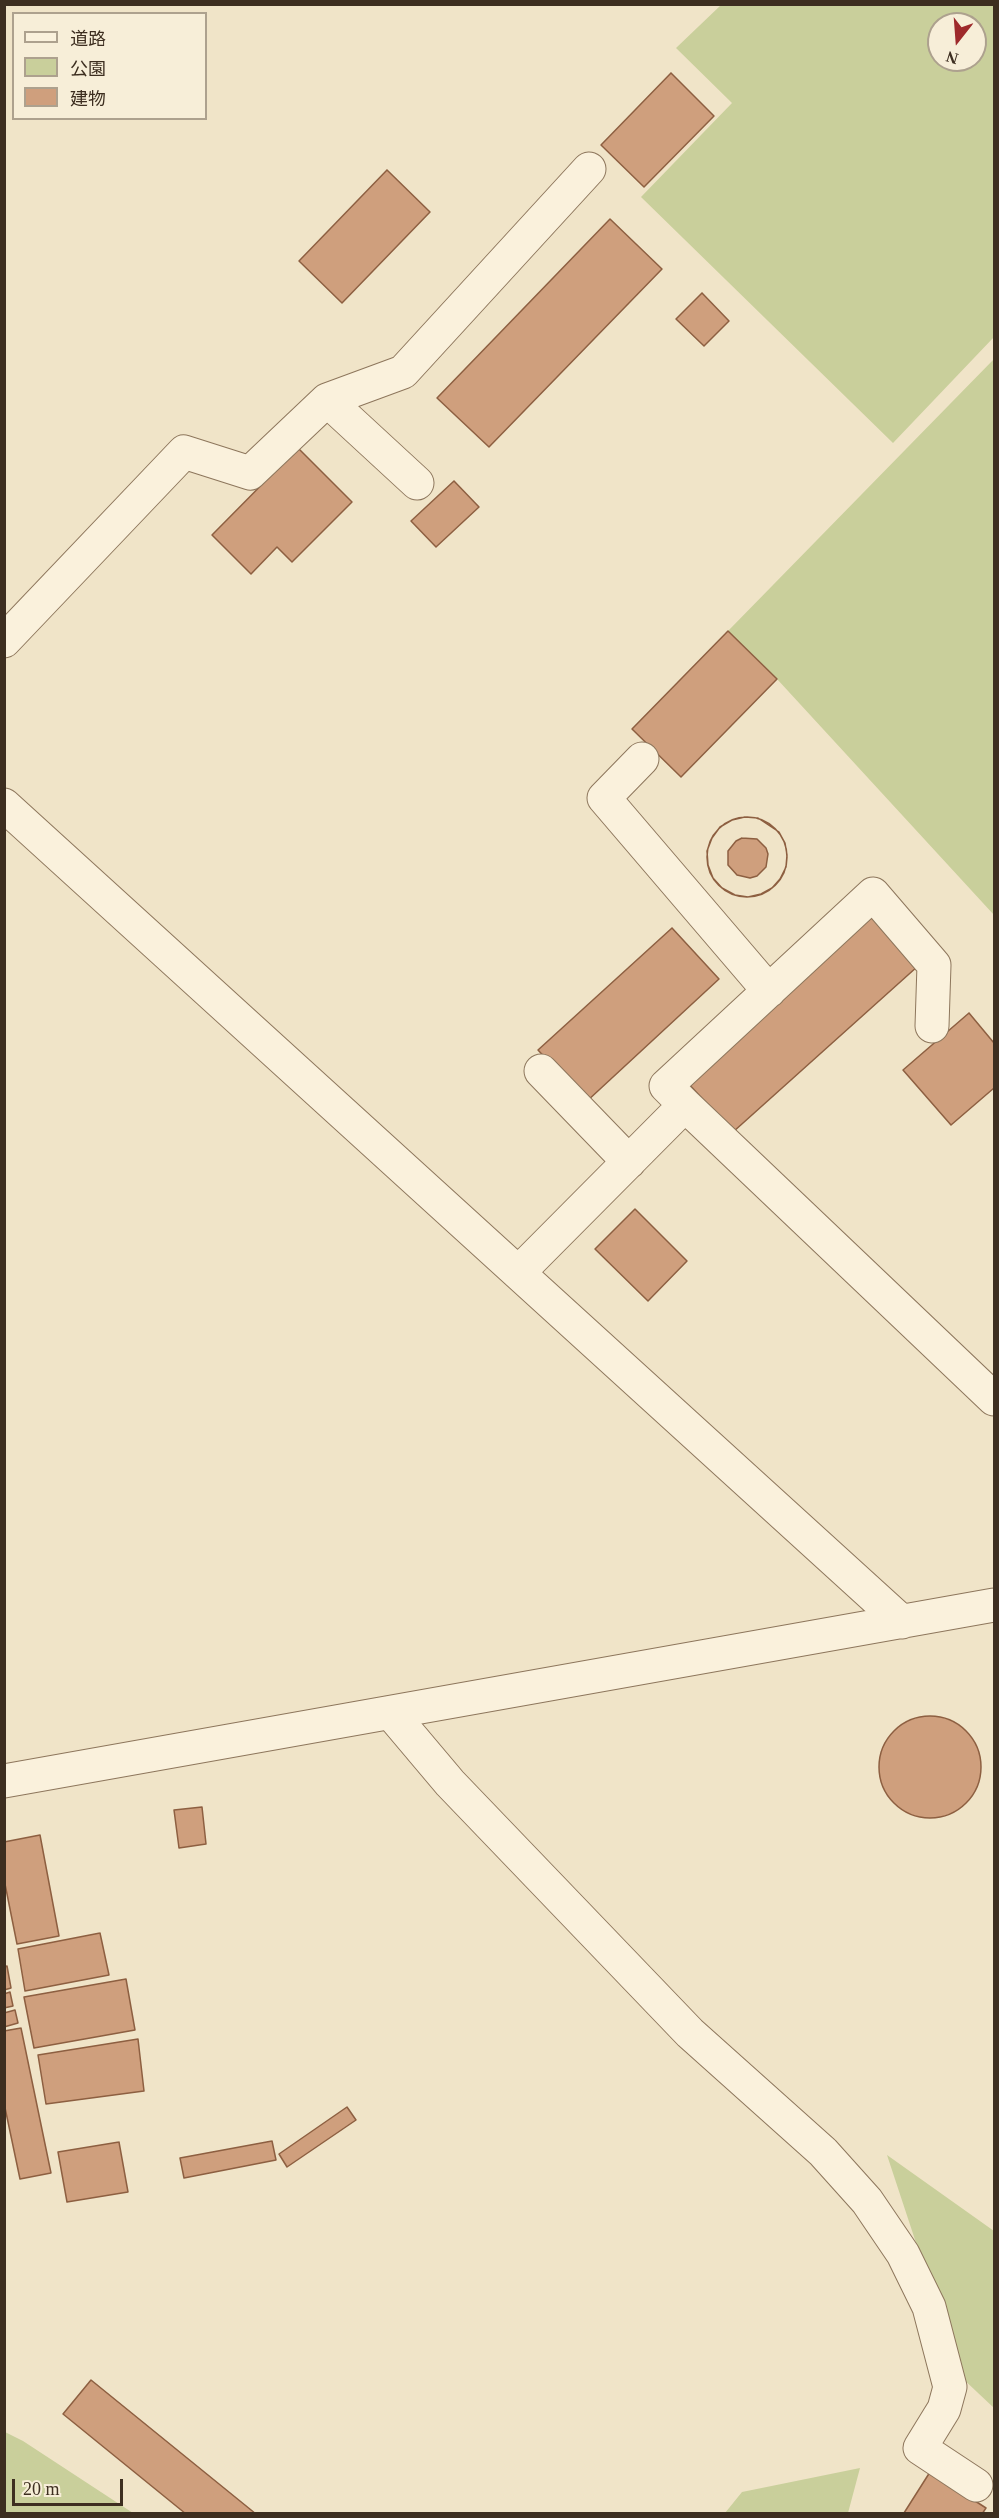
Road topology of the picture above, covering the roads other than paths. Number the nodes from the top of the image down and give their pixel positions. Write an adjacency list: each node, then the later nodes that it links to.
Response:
1 (589, 169): 2 (street)
2 (327, 400): 3 (street); 4 (street)
3 (417, 483)
4 (4, 641)
5 (642, 759): 7 (street)
6 (4, 805): 12 (street)
7 (769, 990): 8 (street); 10 (street)
8 (932, 1026)
9 (541, 1071): 11 (street)
10 (685, 1105): 11 (street); 13 (street)
11 (629, 1162): 12 (street)
12 (519, 1272): 15 (street)
13 (994, 1399)
14 (994, 1605): 15 (street)
15 (902, 1623): 16 (street)
16 (392, 1713): 17 (street); 18 (street)
17 (4, 1781)
18 (976, 2484)

